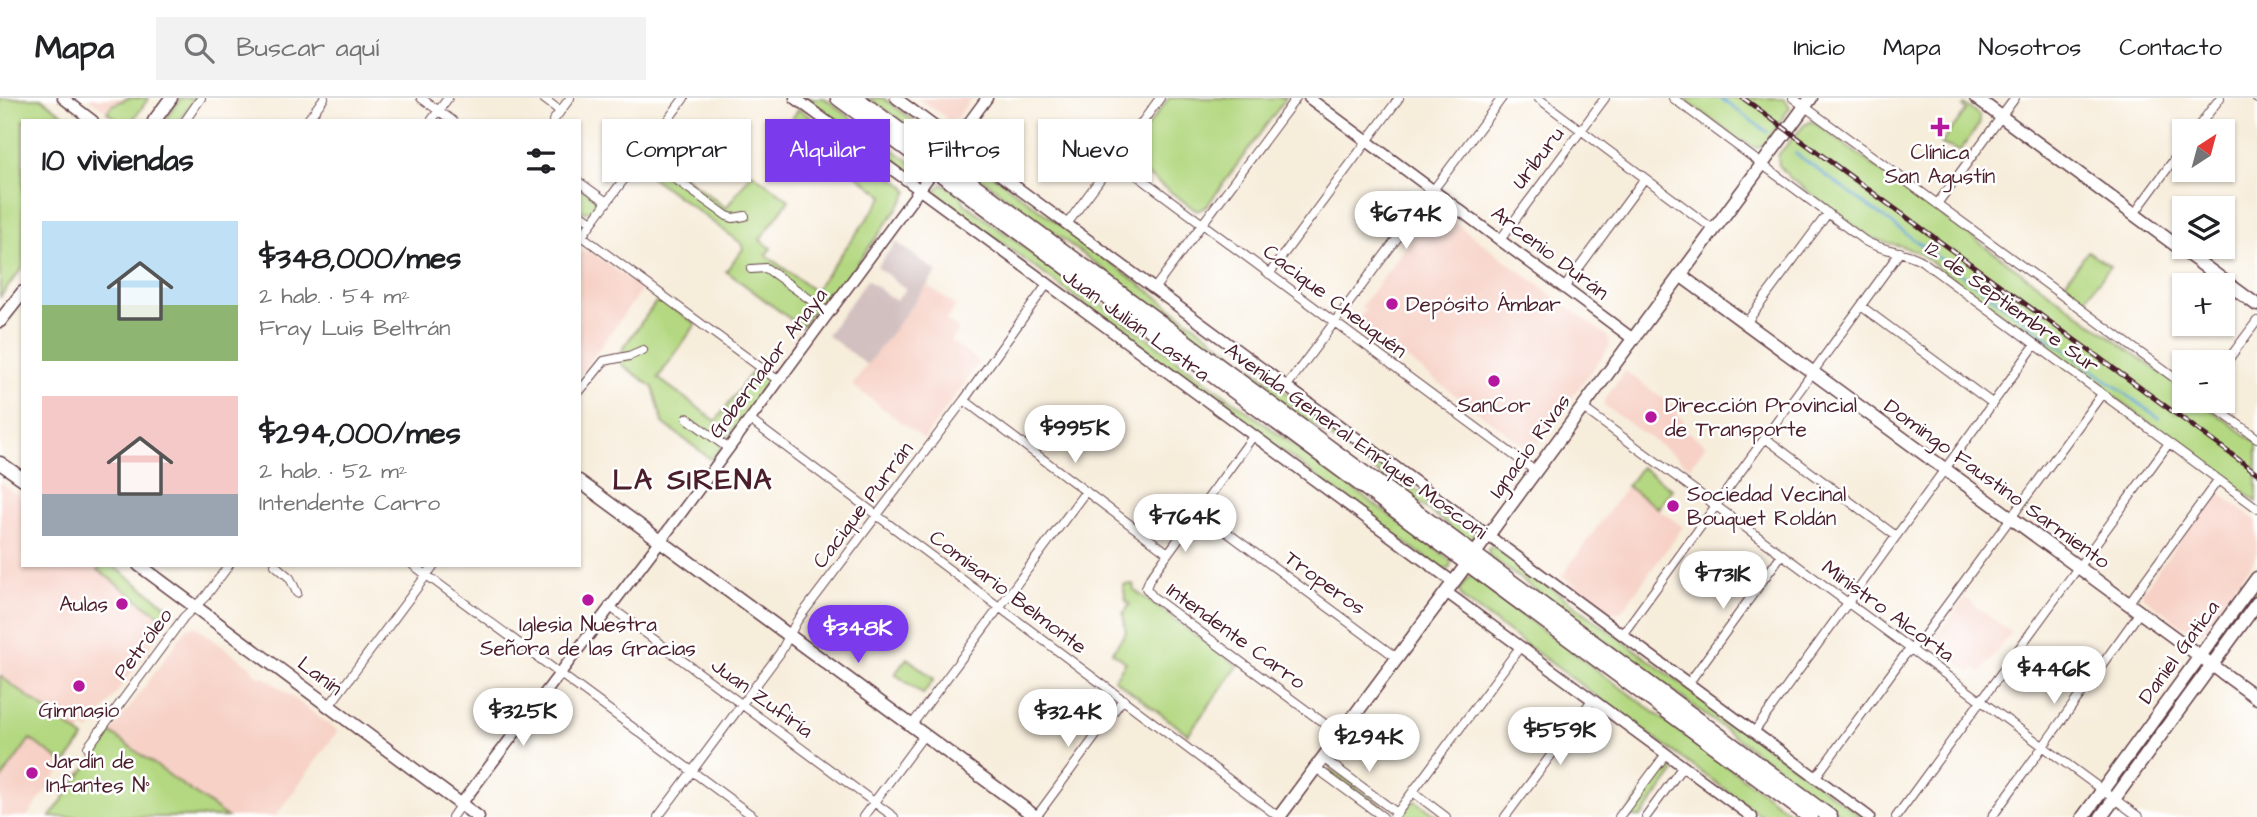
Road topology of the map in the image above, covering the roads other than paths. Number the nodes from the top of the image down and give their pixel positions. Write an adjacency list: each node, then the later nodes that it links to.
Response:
1 (63, 98): 31 (street)
2 (171, 98): 32 (main road)
3 (201, 98): 33 (street)
4 (324, 98): 34 (street)
5 (421, 98): 28 (street)
6 (448, 98): 28 (street)
7 (543, 98): 29 (street)
8 (570, 98): 29 (street)
9 (684, 98): 38 (street)
10 (795, 98): 58 (street, Juan Julián Lastra)
11 (838, 98): 46 (highway, Avenida General Enrique Mosconi)
12 (856, 98): 44 (highway, Avenida General Enrique Mosconi)
13 (896, 98): 39 (street)
14 (987, 98): 40 (street, Gobernador Anaya)
15 (1160, 98): 41 (street)
16 (1296, 98): 68 (street)
17 (1309, 98): 45 (street, Arcenio Durán)
18 (1399, 98): 45 (street)
19 (1502, 98): 59 (street)
20 (1538, 98): 43 (street)
21 (1605, 98): 43 (street, Uriburu)
22 (1673, 98): 48 (street, 12 de Septiembre Sur)
23 (1793, 98): 27 (street)
24 (1976, 98): 30 (main road)
25 (2015, 98): 30 (street)
26 (2220, 98): 42 (street)
27 (1807, 102): 48 (main road, Ignacio Rivas); 61 (street)
28 (439, 111): 35 (street); 36 (street)
29 (560, 111): 37 (street)
30 (2001, 117): 61 (street); 64 (main road)
31 (90, 119)
32 (155, 119)
33 (186, 119)
34 (308, 119)
35 (433, 119)
36 (450, 119)
37 (554, 119)
38 (669, 119)
39 (925, 119)
40 (971, 119)
41 (1145, 119)
42 (2204, 119)
43 (1581, 130): 49 (street); 71 (street, Uriburu)
44 (904, 137)
45 (1367, 141): 59 (street, Arcenio Durán); 74 (street)
46 (904, 142)
47 (2172, 162): 64 (street)
48 (1762, 164): 62 (street, 12 de Septiembre Sur); 69 (main road, Ignacio Rivas)
49 (1645, 178): 69 (street); 77 (street)
50 (622, 182): 60 (street)
51 (680, 182): 65 (street)
52 (926, 182): 58 (street, Gobernador Anaya)
53 (961, 182): 125 (highway, Avenida General Enrique Mosconi)
54 (1010, 182): 67 (street)
55 (1098, 182): 67 (street)
56 (1146, 182): 68 (street, Cacique Cheuquén)
57 (581, 183): 60 (street)
58 (921, 190): 76 (street, Juan Julián Lastra); 82 (street, Gobernador Anaya)
59 (1433, 190): 71 (street, Arcenio Durán); 85 (street)
60 (607, 202): 66 (street)
61 (1937, 204): 92 (street)
62 (1828, 213): 72 (street, 12 de Septiembre Sur); 86 (street)
63 (581, 214): 66 (street)
64 (2134, 214): 81 (main road)
65 (745, 216)
66 (592, 222): 70 (street)
67 (1067, 224): 78 (street)
68 (1202, 224): 74 (street, Cacique Cheuquén); 78 (street)
69 (1713, 229): 75 (main road, Ignacio Rivas)
70 (581, 238): 93 (street)
71 (1500, 240): 77 (street, Arcenio Durán)
72 (1900, 252): 80 (street); 88 (street, 12 de Septiembre Sur)
73 (751, 269): 82 (street)
74 (1269, 274): 85 (street, Cacique Cheuquén)
75 (1680, 275): 86 (main road, Domingo Faustino Sarmiento); 87 (main road, Ignacio Rivas)
76 (1048, 284): 97 (street, Cacique Purrán); 103 (street, Juan Julián Lastra)
77 (1564, 288): 87 (street, Arcenio Durán)
78 (1154, 289): 94 (street)
79 (21, 295): 83 (main road)
80 (1861, 306): 91 (street); 98 (street)
81 (2257, 306)
82 (829, 313): 93 (street, Gobernador Anaya)
83 (0, 321)
84 (2257, 321): 90 (street)
85 (1335, 323): 94 (street); 110 (street, Cacique Cheuquén)
86 (1746, 323): 91 (main road, Domingo Faustino Sarmiento)
87 (1633, 339): 99 (main road, Ignacio Rivas)
88 (2035, 345): 96 (street, 12 de Septiembre Sur); 98 (street)
89 (643, 350): 95 (street)
90 (2235, 351)
91 (1813, 372): 104 (street); 109 (main road, Domingo Faustino Sarmiento)
92 (2172, 376)
93 (779, 381): 102 (street, Gobernador Anaya)
94 (1286, 387): 120 (street)
95 (581, 389)
96 (2102, 394): 106 (street, 12 de Septiembre Sur); 119 (street)
97 (964, 400): 114 (street, Intendente Carro); 118 (street, Cacique Purrán)
98 (1992, 403): 109 (street)
99 (1583, 408): 110 (main road, Ignacio Rivas); 115 (street, Ministro Alcorta)
100 (2223, 413): 105 (street)
101 (687, 418): 107 (street)
102 (750, 419): 107 (street, Gobernador Anaya); 118 (street, Comisario Belmonte)
103 (1254, 435): 117 (street); 134 (street, Juan Julián Lastra)
104 (1765, 438): 115 (street); 121 (street)
105 (2257, 438)
106 (2169, 443): 112 (street, 12 de Septiembre Sur); 131 (street)
107 (729, 449): 122 (street, Gobernador Anaya)
108 (0, 463): 111 (main road)
109 (1945, 469): 119 (main road, Domingo Faustino Sarmiento); 121 (street)
110 (1535, 471): 120 (main road, Ignacio Rivas)
111 (21, 478)
112 (2218, 480): 116 (street, 12 de Septiembre Sur); 138 (street)
113 (581, 482): 122 (main road)
114 (1086, 491): 123 (street, Intendente Carro); 141 (street)
115 (1716, 506): 124 (street, Ministro Alcorta); 144 (street)
116 (2257, 508)
117 (1198, 512): 123 (street); 148 (street, Troperos)
118 (877, 515): 141 (street, Comisario Belmonte); 143 (street, Cacique Purrán)
119 (2011, 518): 131 (main road, Domingo Faustino Sarmiento); 146 (street)
120 (1488, 536): 125 (main road, Ignacio Rivas); 144 (street)
121 (1896, 536): 136 (street)
122 (659, 540): 139 (street, Gobernador Anaya); 143 (main road)
123 (1168, 553): 161 (street, Intendente Carro)
124 (1782, 554): 136 (street, Ministro Alcorta); 151 (street)
125 (1471, 559): 134 (main road, Ignacio Rivas); 189 (highway, Avenida General Enrique Mosconi); 190 (highway, Avenida General Enrique Mosconi)
126 (142, 567): 140 (main road, Lanín)
127 (227, 567): 140 (street, Petróleo)
128 (277, 567): 135 (street)
129 (416, 567): 132 (street)
130 (433, 567): 132 (street)
131 (2079, 567): 138 (main road, Domingo Faustino Sarmiento); 155 (street)
132 (427, 575): 150 (street); 157 (street)
133 (2257, 578): 147 (main road, Daniel Gatica)
134 (1450, 587): 145 (street, Juan Julián Lastra); 148 (main road, Ignacio Rivas)
135 (297, 593)
136 (1848, 603): 146 (street, Ministro Alcorta); 159 (street)
137 (2257, 603): 149 (main road, Daniel Gatica)
138 (2128, 604): 142 (main road, Domingo Faustino Sarmiento)
139 (609, 606): 150 (street, Gobernador Anaya); 156 (street, Juan Zufiría)
140 (195, 607): 157 (main road, Lanín); 163 (street, Petróleo)
141 (1000, 607): 153 (street, Comisario Belmonte); 158 (street)
142 (2140, 612): 147 (main road, Domingo Faustino Sarmiento); 162 (street)
143 (789, 635): 156 (street, Cacique Purrán); 158 (main road)
144 (1622, 635): 151 (street)
145 (1520, 647): 154 (street, Juan Julián Lastra); 170 (street)
146 (1911, 649): 155 (street, Ministro Alcorta); 168 (street)
147 (2200, 656): 149 (main road, Domingo Faustino Sarmiento); 169 (main road, Daniel Gatica)
148 (1397, 658): 161 (main road, Ignacio Rivas)
149 (2212, 665): 152 (main road, Domingo Faustino Sarmiento); 171 (main road, Daniel Gatica)
150 (559, 673): 167 (street); 173 (street, Gobernador Anaya)
151 (1688, 684): 159 (street)
152 (2257, 698)
153 (1123, 699): 181 (street); 182 (street, Comisario Belmonte)
154 (1592, 700): 164 (street, Juan Julián Lastra); 185 (street)
155 (1981, 701): 162 (street, Ministro Alcorta); 192 (street)
156 (741, 704): 167 (street, Cacique Purrán); 172 (street, Juan Zufiría)
157 (328, 706): 173 (main road, Lanín)
158 (911, 726): 160 (main road)
159 (1754, 732): 168 (street)
160 (924, 734): 172 (street); 181 (main road)
161 (1340, 735): 165 (main road, Ignacio Rivas)
162 (2043, 746): 169 (street, Ministro Alcorta); 193 (street)
163 (89, 747)
164 (1666, 754): 166 (street, Juan Julián Lastra); 186 (street)
165 (1320, 763): 174 (street); 182 (main road, Ignacio Rivas); 183 (street)
166 (1683, 766): 187 (street); 188 (street, Juan Julián Lastra)
167 (692, 771): 177 (street, Cacique Purrán); 178 (street)
168 (1815, 778): 191 (street)
169 (2103, 790): 171 (street, Ministro Alcorta); 194 (main road, Daniel Gatica)
170 (1413, 792): 174 (street); 184 (street)
171 (2115, 799): 195 (main road, Daniel Gatica); 196 (street, Ministro Alcorta)
172 (874, 802): 179 (street); 180 (street, Juan Zufiría)
173 (461, 804): 175 (street, Gobernador Anaya); 176 (main road, Lanín)
174 (1396, 815)
175 (452, 817)
176 (478, 817)
177 (658, 817)
178 (754, 817)
179 (863, 817)
180 (894, 817)
181 (1036, 817)
182 (1279, 817)
183 (1383, 817)
184 (1446, 817)
185 (1505, 817)
186 (1619, 817)
187 (1646, 817)
188 (1752, 817)
189 (1810, 817)
190 (1830, 817)
191 (1869, 817)
192 (1896, 817)
193 (1992, 817)
194 (2083, 817)
195 (2101, 817)
196 (2139, 817)

